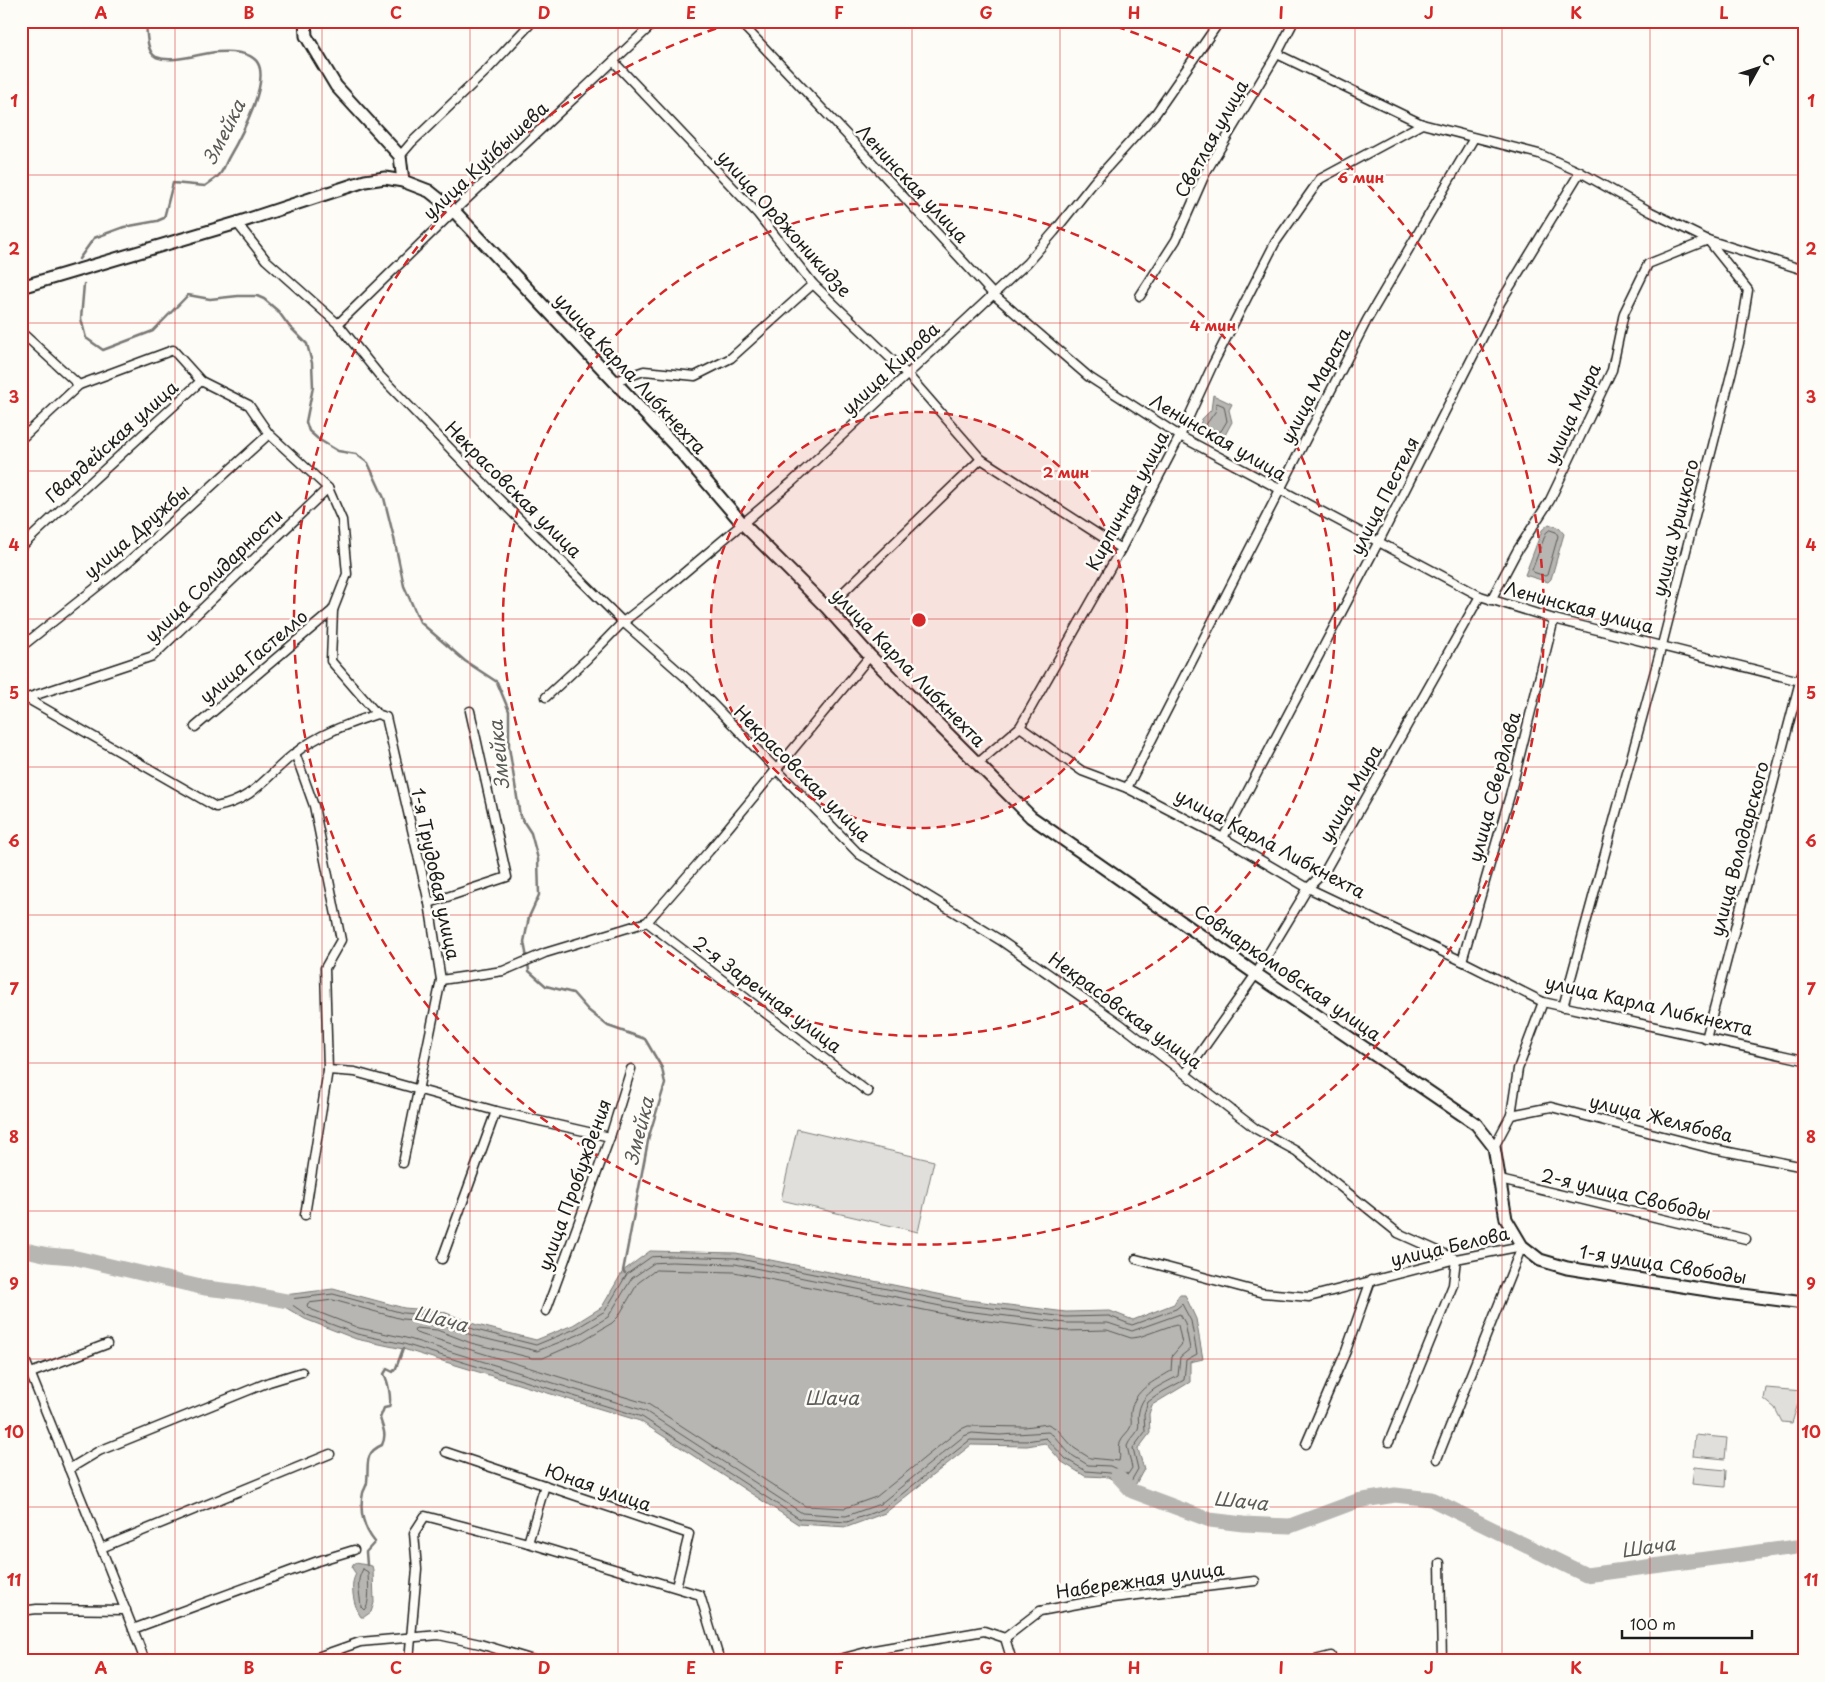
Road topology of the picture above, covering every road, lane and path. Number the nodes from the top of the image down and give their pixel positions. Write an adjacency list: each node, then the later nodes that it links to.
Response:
1 (305, 21): 11 (street)
2 (533, 21): 11 (street)
3 (656, 21): 8 (street, улица Куйбышева)
4 (739, 21): 20 (street, Ленинская улица)
5 (1294, 21): 7 (street, Светлая улица)
6 (1217, 25): 20 (street, улица Кирова)
7 (1277, 54): 9 (street); 21 (street, Светлая улица)
8 (614, 62): 14 (street, улица Куйбышева); 18 (street, улица Орджоникидзе)
9 (1422, 124): 10 (street); 29 (street, Кирпичная улица)
10 (1474, 138): 12 (street); 33 (street, улица Марата)
11 (400, 156): 13 (street)
12 (1580, 172): 16 (street); 35 (street, улица Пестеля)
13 (403, 181): 14 (street, улица Карла Либкнехта); 15 (street, улица Карла Либкнехта)
14 (454, 211): 22 (street, улица Куйбышева); 26 (street, улица Карла Либкнехта)
15 (237, 223): 19 (street, улица Карла Либкнехта); 22 (street, Некрасовская улица)
16 (1708, 240): 17 (street); 39 (street, улица Мира); 44 (street, улица Урицкого)
17 (1804, 270)
18 (813, 284): 24 (street, улица Орджоникидзе); 26 (street)
19 (21, 287)
20 (993, 294): 24 (street, улица Кирова); 29 (street, Ленинская улица)
21 (1140, 296)
22 (338, 324): 43 (street, Некрасовская улица)
23 (21, 332): 27 (street)
24 (908, 375): 31 (street, улица Орджоникидзе); 34 (street, улица Кирова)
25 (201, 381): 27 (street); 28 (street); 36 (street, Гвардейская улица)
26 (614, 381): 34 (street, улица Карла Либкнехта)
27 (79, 385): 30 (street)
28 (269, 434): 32 (street); 45 (street, улица Дружбы)
29 (1180, 436): 33 (street, Ленинская улица); 37 (street, Кирпичная улица)
30 (21, 439)
31 (981, 459): 37 (street, улица Орджоникидзе); 40 (street)
32 (328, 488): 41 (street); 49 (street, улица Солидарности)
33 (1278, 490): 35 (street, Ленинская улица); 58 (street, улица Марата)
34 (742, 523): 40 (street, улица Карла Либкнехта); 43 (street, улица Кирова)
35 (1379, 541): 38 (street, Ленинская улица); 59 (street, улица Пестеля)
36 (21, 547)
37 (1122, 549): 54 (street, Кирпичная улица)
38 (1480, 596): 39 (street, Ленинская улица); 60 (street, улица Мира)
39 (1491, 600): 42 (street, Ленинская улица)
40 (827, 608): 46 (street, улица Карла Либкнехта)
41 (333, 610): 52 (street); 53 (street, улица Гастелло)
42 (1554, 619): 44 (street, Ленинская улица); 63 (street, улица Свердлова)
43 (623, 622): 50 (street, улица Кирова); 57 (street, Некрасовская улица)
44 (1662, 645): 48 (street, Ленинская улица); 67 (street, улица Урицкого)
45 (21, 647)
46 (870, 656): 56 (street, улица Карла Либкнехта); 57 (street)
47 (1804, 666): 48 (street, улица Володарского)
48 (1802, 682): 68 (street, улица Володарского)
49 (24, 697): 55 (street)
50 (546, 697)
51 (470, 711): 61 (street)
52 (377, 714): 55 (street); 61 (street, 1-я Трудовая улица)
53 (195, 727)
54 (1020, 728): 56 (street, улица Карла Либкнехта); 58 (street, улица Карла Либкнехта)
55 (294, 753): 71 (street)
56 (978, 764): 64 (street, Совнаркомовская улица)
57 (776, 770): 62 (street); 72 (street, Некрасовская улица)
58 (1127, 788): 59 (street, улица Карла Либкнехта)
59 (1223, 838): 60 (street, улица Карла Либкнехта)
60 (1308, 888): 63 (street, улица Карла Либкнехта); 64 (street, улица Мира)
61 (429, 903): 65 (street, 1-я Трудовая улица)
62 (647, 922): 65 (street); 74 (street, 2-я Заречная улица)
63 (1462, 961): 66 (street, улица Карла Либкнехта)
64 (1256, 974): 72 (street, улица Мира); 78 (street, Совнаркомовская улица)
65 (441, 980): 73 (street, 1-я Трудовая улица)
66 (1543, 1002): 67 (street, улица Карла Либкнехта); 76 (street)
67 (1563, 1007): 68 (street, улица Карла Либкнехта)
68 (1706, 1039): 69 (street, улица Карла Либкнехта)
69 (1804, 1060)
70 (631, 1069): 77 (street, улица Пробуждения)
71 (328, 1070): 73 (street); 82 (street)
72 (1186, 1073): 87 (street, Некрасовская улица)
73 (419, 1089): 75 (street); 79 (street, 1-я Трудовая улица)
74 (868, 1092)
75 (496, 1111): 77 (street); 85 (street)
76 (1511, 1115): 78 (street); 80 (street, улица Желябова)
77 (610, 1137): 90 (street, улица Пробуждения)
78 (1494, 1147): 81 (street, Совнаркомовская улица)
79 (403, 1163)
80 (1804, 1167)
81 (1500, 1180): 83 (street, 2-я улица Свободы); 84 (street, Совнаркомовская улица)
82 (304, 1215)
83 (1746, 1239)
84 (1522, 1246): 87 (street, улица Белова); 89 (street, 1-я улица Свободы); 99 (street, улица Белова)
85 (442, 1259)
86 (1136, 1259): 88 (street, улица Белова)
87 (1456, 1259): 88 (street, улица Белова); 95 (street)
88 (1371, 1280): 96 (street)
89 (1804, 1303)
90 (546, 1311)
91 (107, 1344): 94 (street)
92 (21, 1350): 94 (street)
93 (302, 1372): 100 (street)
94 (31, 1373): 100 (street)
95 (1389, 1442)
96 (1306, 1444)
97 (446, 1452): 101 (street, Юная улица)
98 (330, 1454): 103 (street)
99 (1437, 1459)
100 (69, 1469): 103 (street)
101 (544, 1485): 102 (street); 107 (street, Юная улица)
102 (528, 1543): 107 (street); 111 (street)
103 (101, 1548): 108 (street)
104 (354, 1550): 110 (street)
105 (1440, 1563): 122 (street)
106 (1255, 1581): 112 (street, Набережная улица)
107 (676, 1587): 118 (street)
108 (126, 1610): 109 (street); 110 (street)
109 (21, 1612)
110 (133, 1629): 114 (street)
111 (411, 1636): 115 (street); 116 (street); 117 (street)
112 (1006, 1638): 119 (street); 120 (street)
113 (1330, 1656): 121 (street)
114 (145, 1661)
115 (306, 1661)
116 (409, 1661)
117 (537, 1661)
118 (720, 1661)
119 (832, 1661)
120 (1012, 1661)
121 (1311, 1661)
122 (1442, 1661)

